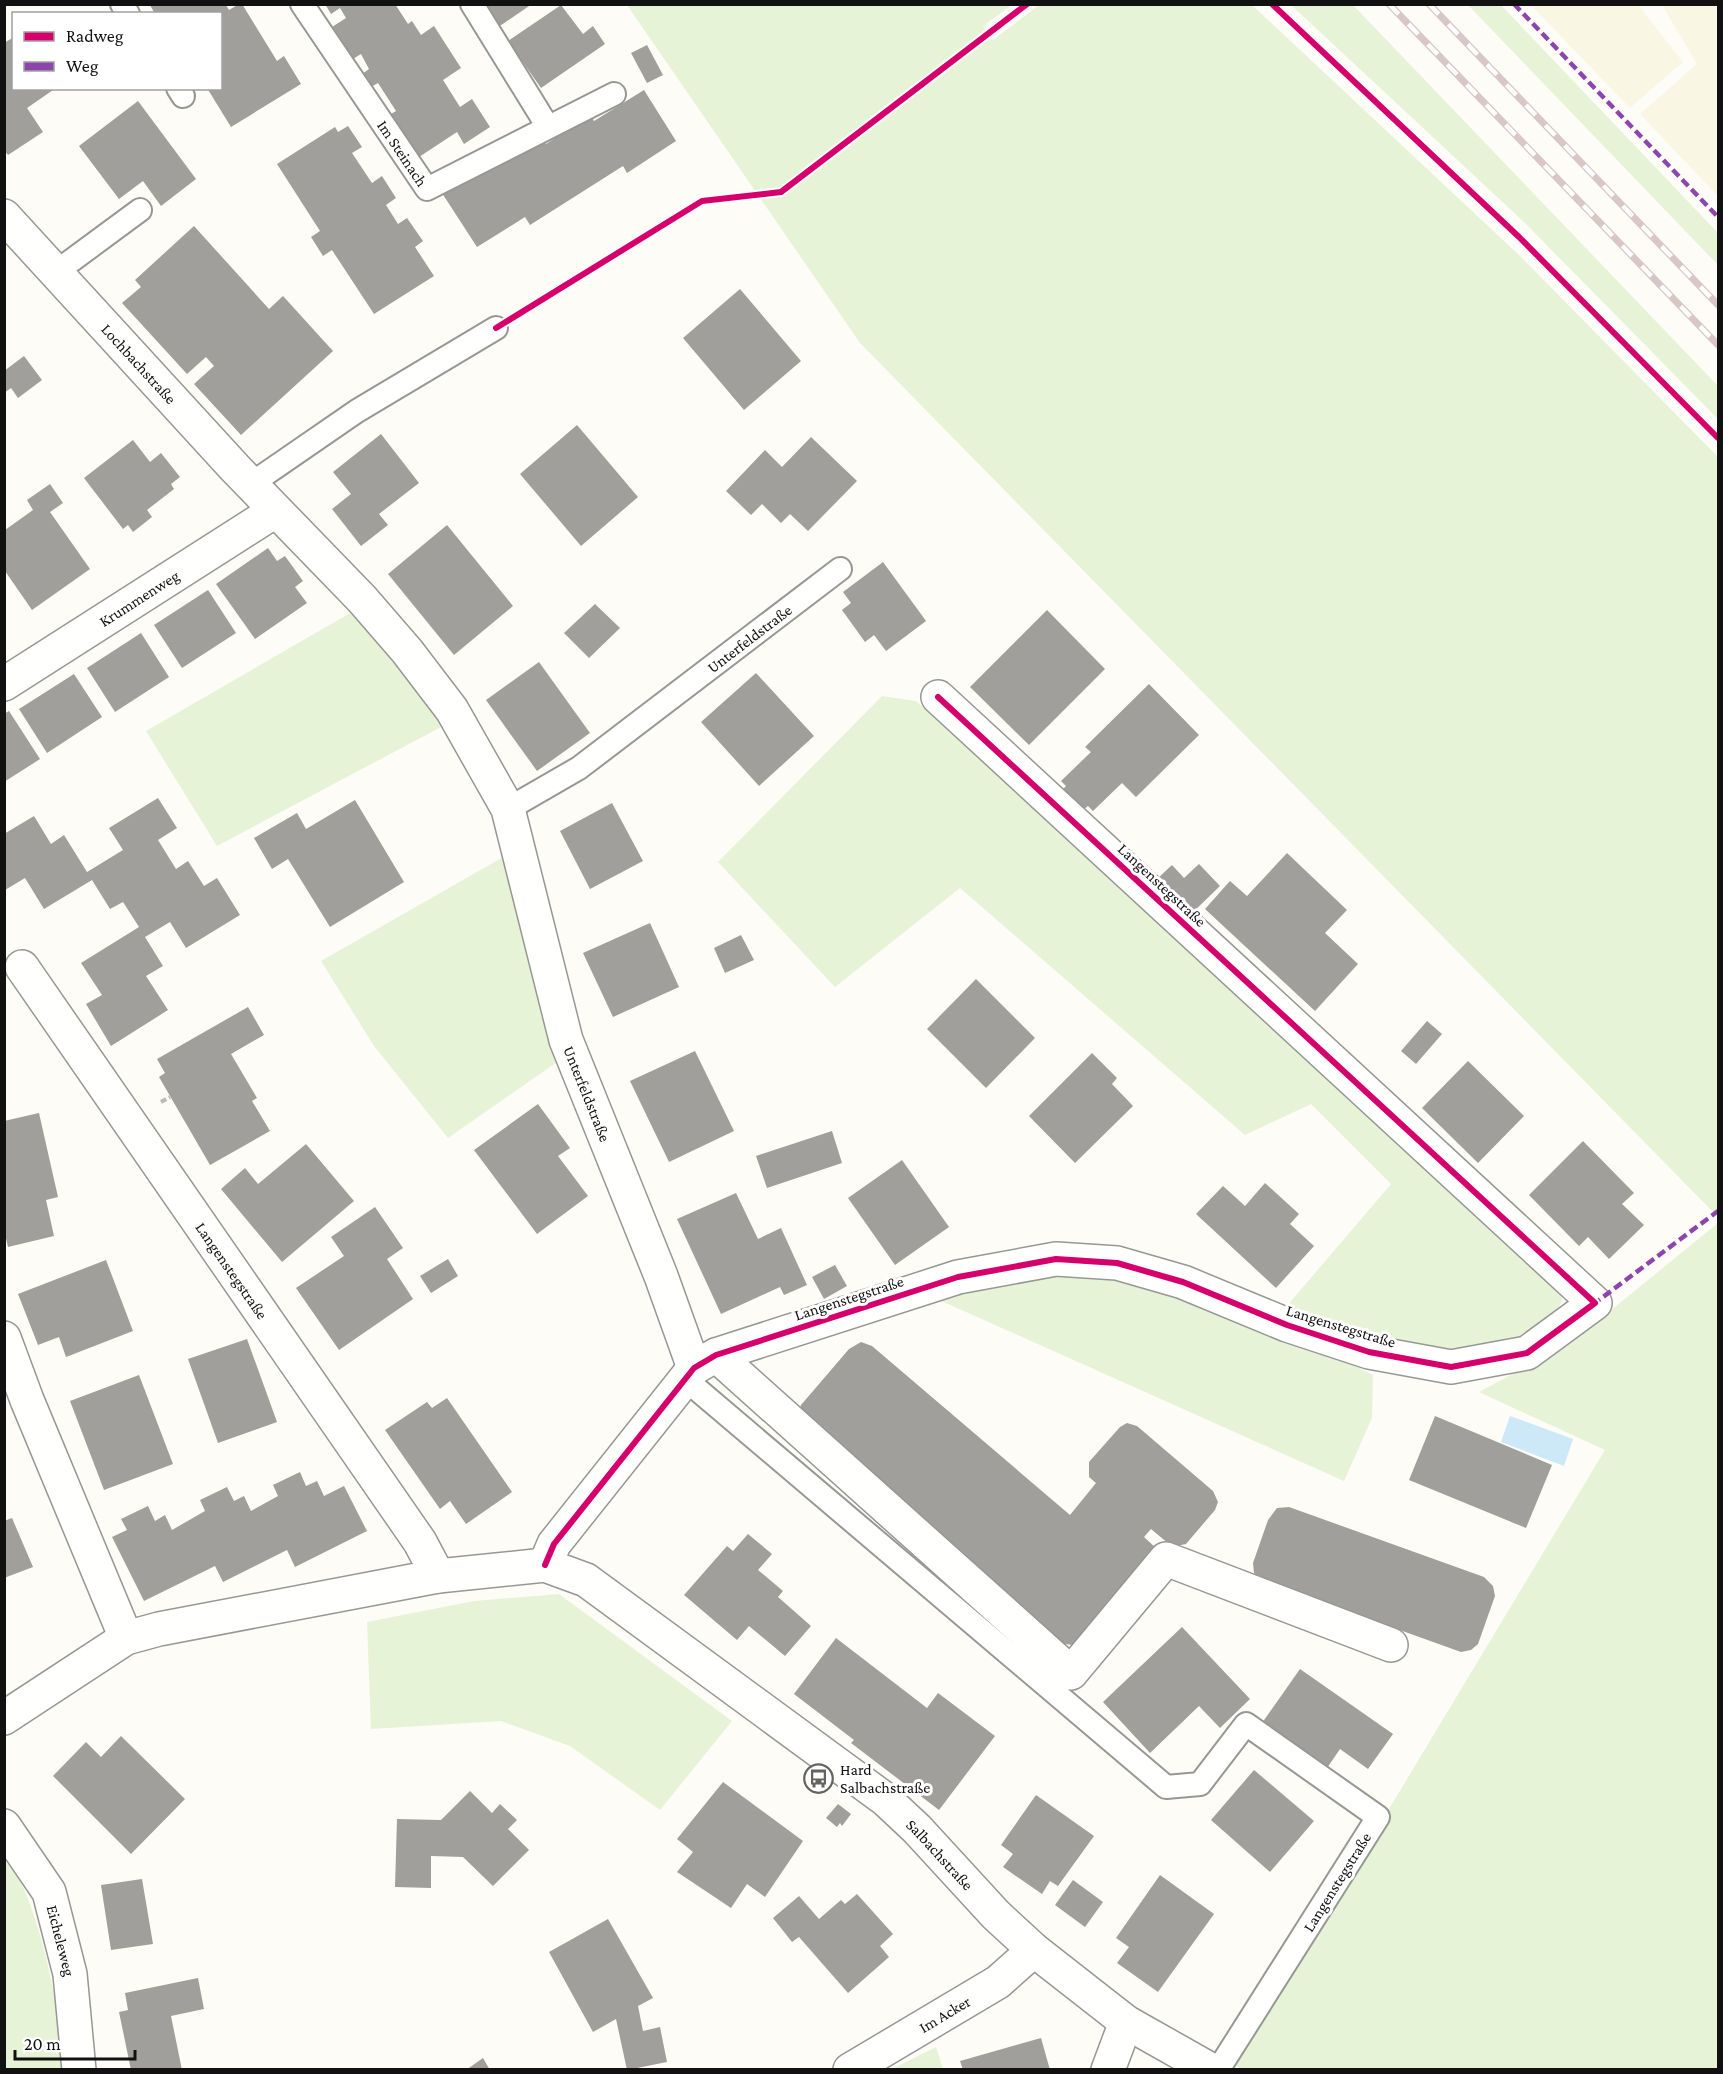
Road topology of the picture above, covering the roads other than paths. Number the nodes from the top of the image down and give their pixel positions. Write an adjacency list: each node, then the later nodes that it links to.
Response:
1 (302, 4): 4 (lane, Im Steinach)
2 (472, 4): 4 (lane)
3 (614, 94): 4 (lane, Im Steinach)
4 (548, 127)
5 (140, 210): 7 (lane)
6 (4, 216): 7 (street, Lochbachstraße)
7 (56, 272): 9 (street, Lochbachstraße)
8 (496, 328): 9 (lane)
9 (251, 484): 10 (street, Lochbachstraße)
10 (275, 511): 12 (street, Krummenweg); 14 (street, Unterfeldstraße)
11 (840, 569): 14 (lane, Unterfeldstraße)
12 (4, 684)
13 (938, 697): 17 (street, Langenstegstraße)
14 (508, 809): 17 (street, Unterfeldstraße)
15 (22, 967): 19 (street, Langenstegstraße)
16 (4, 1338): 20 (street)
17 (698, 1367): 18 (street); 21 (street); 30 (lane, Langenstegstraße)
18 (545, 1565): 19 (street); 24 (street, Salbachstraße)
19 (438, 1576): 20 (street)
20 (126, 1638): 22 (street)
21 (1391, 1645)
22 (4, 1718)
23 (4, 1826): 26 (street, Eicheleweg)
24 (1034, 1950): 25 (street, Salbachstraße); 27 (street, Im Acker)
25 (1126, 2022): 28 (street); 29 (street, Salbachstraße)
26 (79, 2070)
27 (849, 2070)
28 (1108, 2070)
29 (1211, 2070)
30 (1218, 2070)

